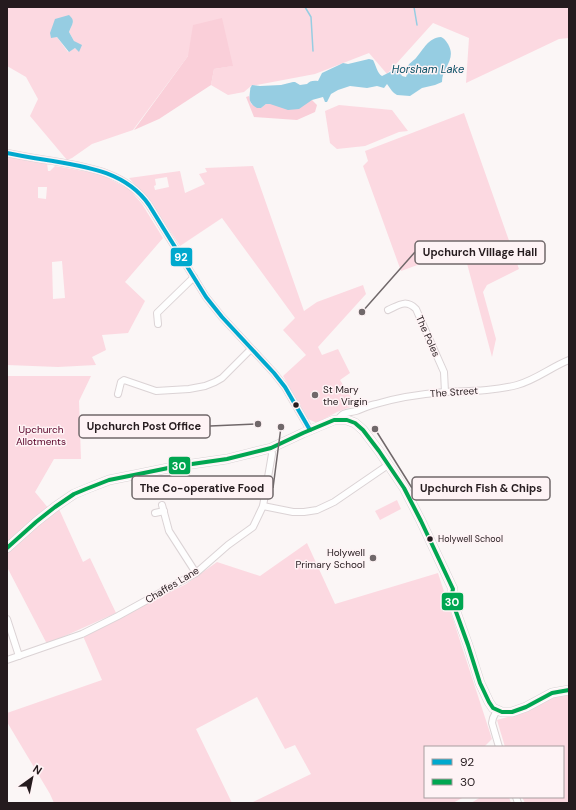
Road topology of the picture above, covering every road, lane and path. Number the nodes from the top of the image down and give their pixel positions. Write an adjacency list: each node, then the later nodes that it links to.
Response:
1 (7, 153): 2 (street)
2 (194, 277): 4 (street); 5 (street)
3 (388, 310): 7 (street, The Poles)
4 (158, 324)
5 (252, 349): 8 (street); 12 (street)
6 (569, 360): 7 (street, The Street)
7 (445, 392): 9 (street, The Street)
8 (118, 394)
9 (356, 411): 10 (street, The Street); 11 (street)
10 (338, 420): 11 (street); 12 (street)
11 (355, 423): 14 (street)
12 (310, 430): 13 (street)
13 (271, 448): 15 (street, Chaffes Lane); 17 (street)
14 (388, 465): 15 (street); 23 (street)
15 (263, 506): 18 (street, Chaffes Lane)
16 (155, 513): 18 (street)
17 (7, 548)
18 (196, 573): 20 (street, Chaffes Lane)
19 (7, 619): 20 (street)
20 (19, 656): 21 (street, Chaffes Lane)
21 (7, 660)
22 (569, 690): 23 (street)
23 (497, 710): 24 (street)
24 (499, 746)

